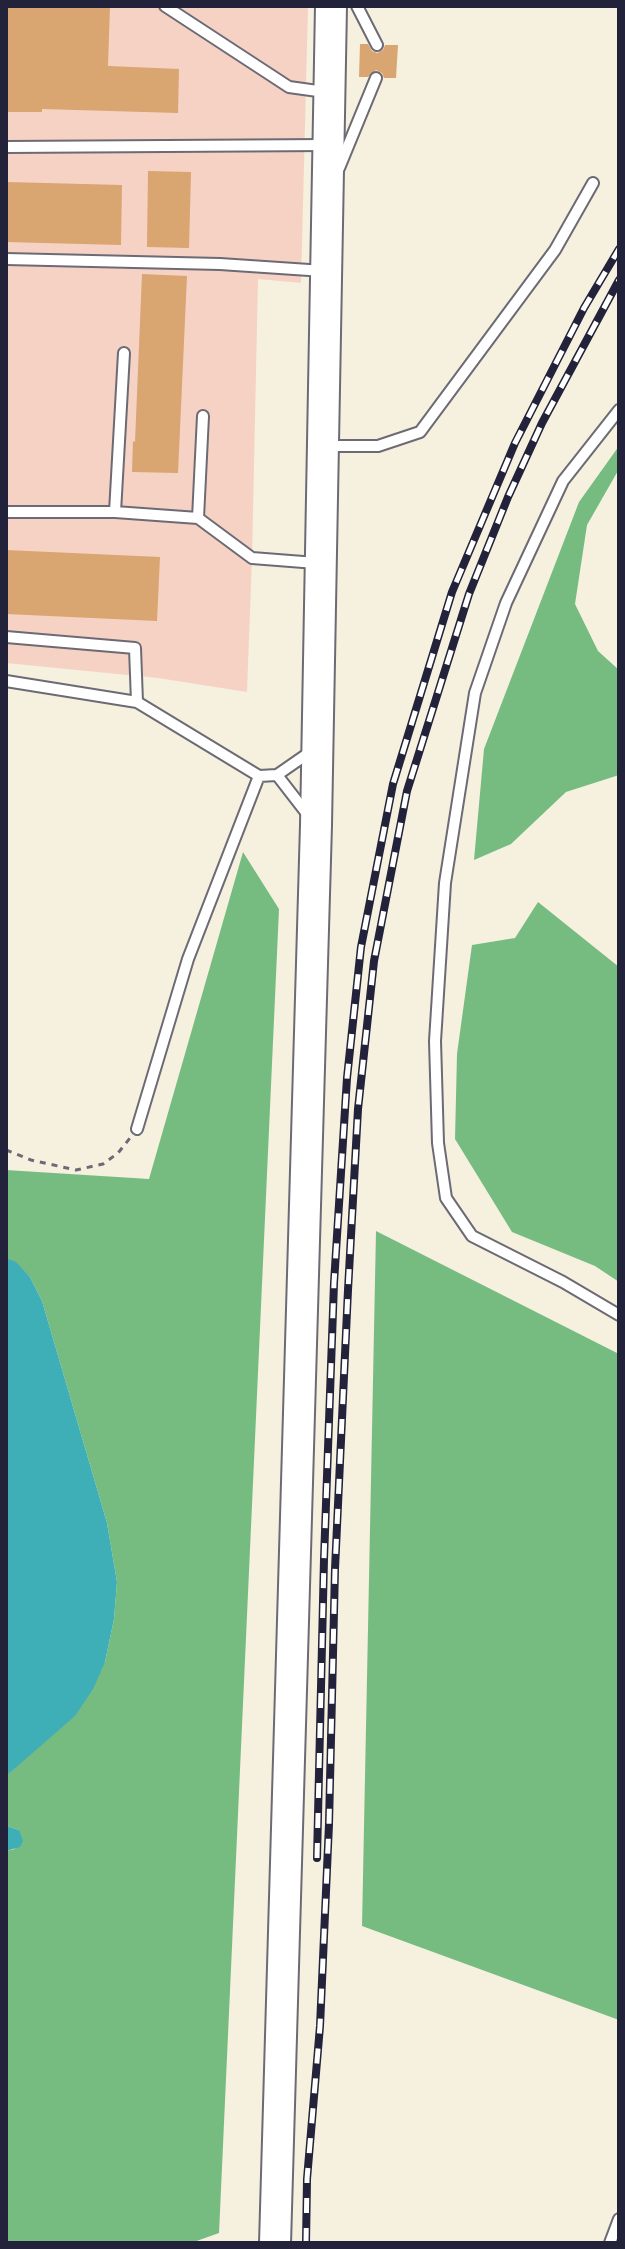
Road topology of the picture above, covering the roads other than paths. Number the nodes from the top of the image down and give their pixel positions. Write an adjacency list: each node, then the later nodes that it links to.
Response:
1 (165, 6): 6 (lane)
2 (331, 6): 6 (main road)
3 (357, 6): 4 (lane)
4 (377, 45)
5 (376, 78): 10 (lane)
6 (331, 93): 7 (main road)
7 (329, 145): 8 (lane); 10 (main road)
8 (6, 147)
9 (593, 183): 16 (lane)
10 (328, 196): 12 (main road)
11 (6, 259): 12 (lane)
12 (327, 271): 16 (main road)
13 (124, 353): 18 (lane)
14 (619, 410): 29 (lane)
15 (203, 416): 19 (lane)
16 (323, 446): 20 (main road)
17 (6, 512): 18 (lane)
18 (115, 512): 19 (lane)
19 (198, 518): 20 (lane)
20 (322, 563): 24 (main road)
21 (6, 637): 23 (lane)
22 (6, 681): 23 (lane)
23 (137, 702): 26 (lane)
24 (318, 746): 25 (lane); 27 (main road)
25 (277, 775): 26 (lane); 27 (lane)
26 (259, 776): 28 (lane)
27 (316, 825): 31 (main road)
28 (137, 1129)
29 (619, 1315)
30 (619, 2219): 32 (lane)
31 (275, 2243)
32 (610, 2243)

